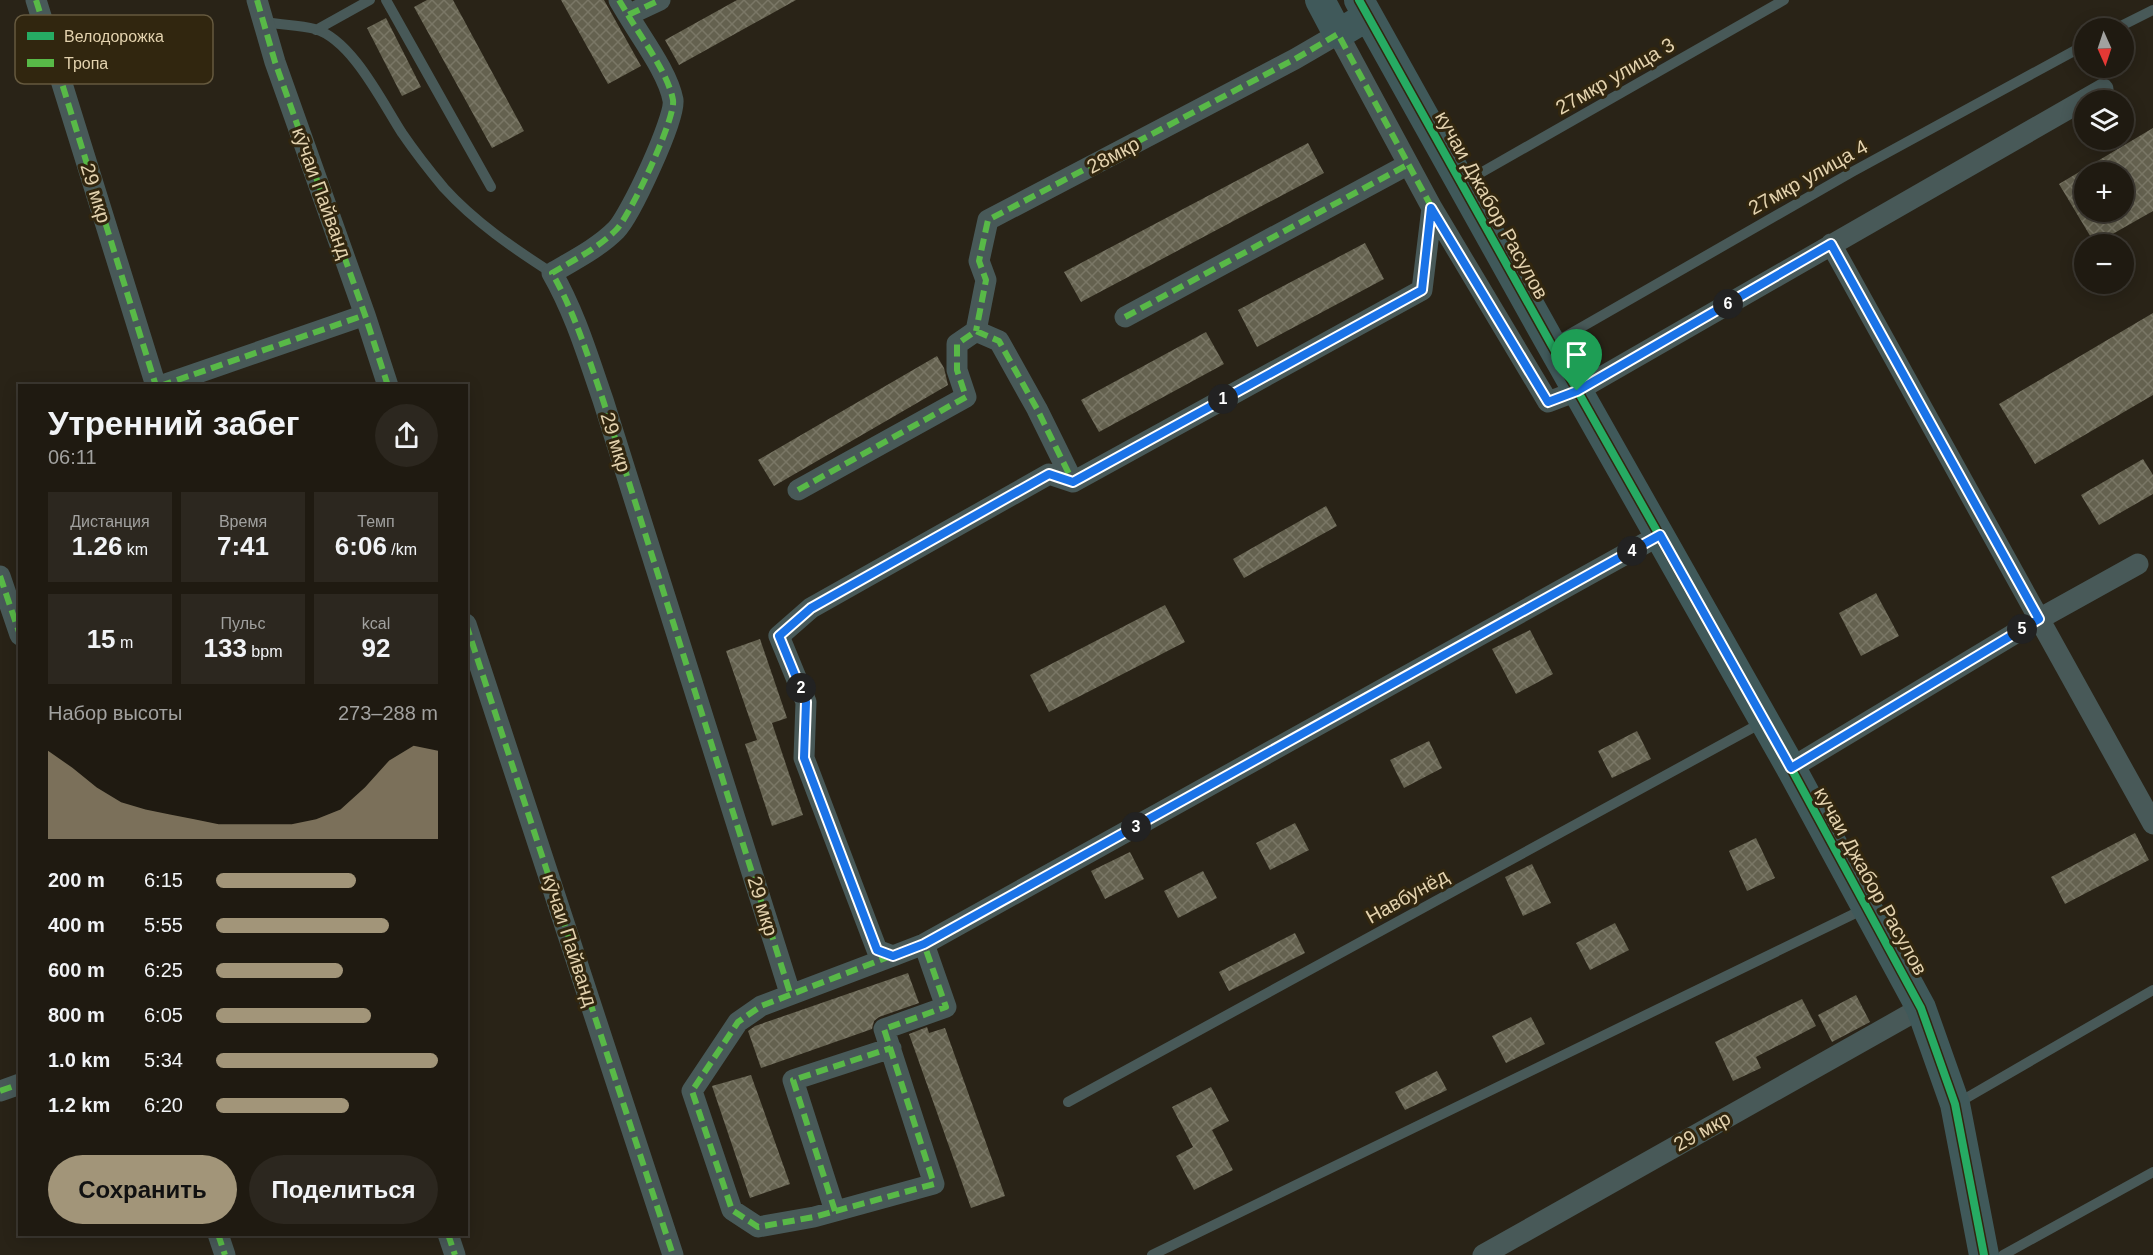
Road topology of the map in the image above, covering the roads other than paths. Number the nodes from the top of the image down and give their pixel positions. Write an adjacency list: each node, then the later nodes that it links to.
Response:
1 (36, 0): 11 (street, 29 мкр)
2 (257, 0): 13 (street, кӯчаи Пайванд)
3 (370, 0): 14 (lane)
4 (386, 0): 21 (lane)
5 (660, 0): 9 (street)
6 (1320, 0): 15 (street)
7 (1784, 0): 20 (lane, 27мкр улица 3)
8 (1365, 5): 15 (street); 20 (street, кучаи Джабор Расулов)
9 (624, 8): 24 (street)
10 (2153, 10): 12 (lane)
11 (41, 15)
12 (2134, 20)
13 (265, 22): 14 (lane, 29 мкр); 25 (street, кӯчаи Пайванд)
14 (316, 30): 24 (lane, 29 мкр)
15 (1338, 34): 19 (street); 27 (street, 28мкр)
16 (2074, 51): 28 (lane, 27мкр улица 4)
17 (62, 84): 29 (street, 29 мкр)
18 (2103, 89): 23 (street)
19 (1407, 165): 22 (street); 26 (street)
20 (1463, 183): 28 (street, кучаи Джабор Расулов)
21 (491, 187)
22 (1431, 208): 32 (street); 33 (street)
23 (1831, 244): 32 (street); 38 (street)
24 (552, 273): 48 (street, 29 мкр)
25 (365, 315): 30 (street); 31 (street, кӯчаи Пайванд)
26 (1125, 318)
27 (976, 331): 33 (street); 34 (street)
28 (1551, 345): 32 (street, кучаи Джабор Расулов)
29 (155, 384)
30 (166, 384)
31 (387, 384)
32 (1577, 391): 35 (street, кучаи Джабор Расулов)
33 (1073, 482): 46 (street)
34 (798, 490)
35 (1660, 535): 41 (street, кучаи Джабор Расулов); 45 (street)
36 (2138, 564): 38 (street)
37 (0, 576): 39 (street)
38 (2039, 619): 42 (street); 43 (street)
39 (18, 628)
40 (468, 630): 61 (street, кӯчаи Пайванд)
41 (1763, 722): 42 (street, кучаи Джабор Расулов); 53 (lane, Навбунёд)
42 (1791, 768): 44 (street, кучаи Джабор Расулов)
43 (2153, 824)
44 (1867, 907): 49 (street, кучаи Джабор Расулов); 62 (lane)
45 (924, 944): 46 (street); 50 (street)
46 (893, 956): 48 (street)
47 (2153, 990): 54 (lane)
48 (790, 993): 56 (street)
49 (1921, 1008): 54 (street, кучаи Джабор Расулов); 63 (street, 29 мкр)
50 (891, 1048): 56 (street); 56 (street)
51 (18, 1085): 52 (street)
52 (0, 1091)
53 (1068, 1102)
54 (1956, 1104): 64 (street, кучаи Джабор Расулов)
55 (2153, 1172): 65 (lane)
56 (835, 1212)
57 (219, 1236): 59 (street)
58 (449, 1236): 60 (street)
59 (225, 1255)
60 (455, 1255)
61 (673, 1255)
62 (1152, 1255)
63 (1483, 1255)
64 (1984, 1255)
65 (2003, 1255)

